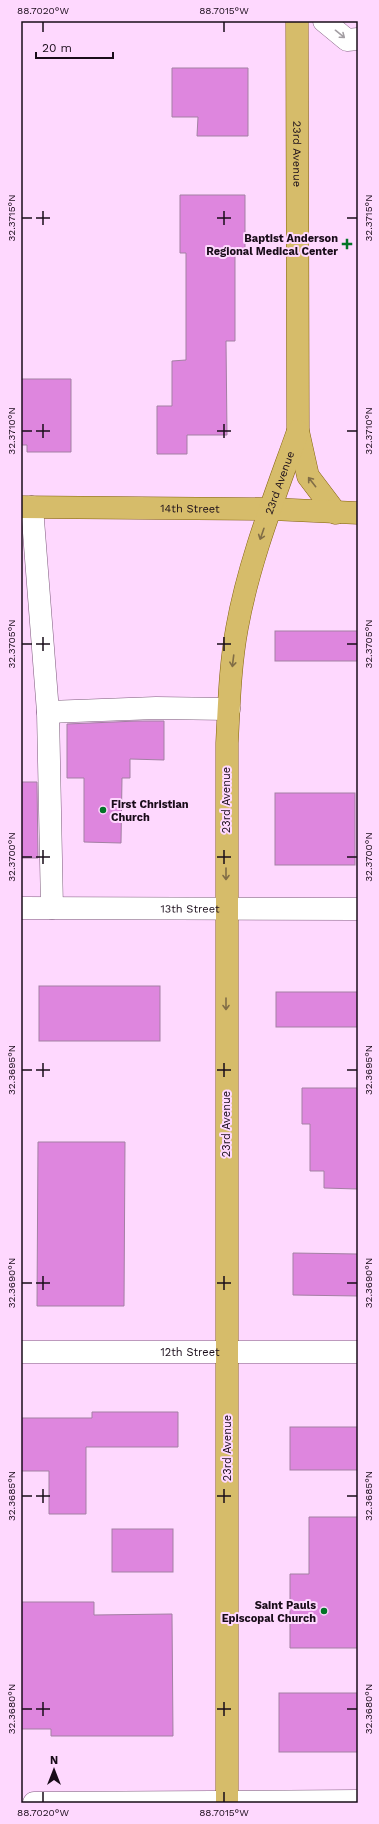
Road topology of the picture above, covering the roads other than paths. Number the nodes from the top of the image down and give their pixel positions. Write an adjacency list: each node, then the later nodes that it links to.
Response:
1 (297, 21): 4 (main road, 23rd Avenue)
2 (324, 21): 3 (street, one-way to 3)
3 (358, 40)
4 (298, 431): 6 (main road, 23rd Avenue); 7 (main road, 23rd Avenue, one-way to 4)
5 (26, 507): 6 (main road, 14th Street); 10 (street)
6 (271, 509): 7 (main road, 14th Street); 9 (main road, 23rd Avenue, one-way to 9)
7 (336, 513): 8 (main road, 14th Street)
8 (358, 513)
9 (229, 709): 10 (street); 13 (main road, 23rd Avenue, one-way to 13)
10 (48, 712): 12 (street)
11 (21, 908): 12 (street, 13th Street)
12 (52, 908): 13 (street, 13th Street)
13 (226, 908): 14 (street, 13th Street); 15 (main road, 23rd Avenue, one-way to 15)
14 (358, 909)
15 (226, 1351): 16 (street, 12th Street); 17 (street, 12th Street); 19 (main road, 23rd Avenue)
16 (21, 1352)
17 (358, 1352)
18 (358, 1801): 19 (street)
19 (227, 1802): 20 (street)
20 (34, 1803)

